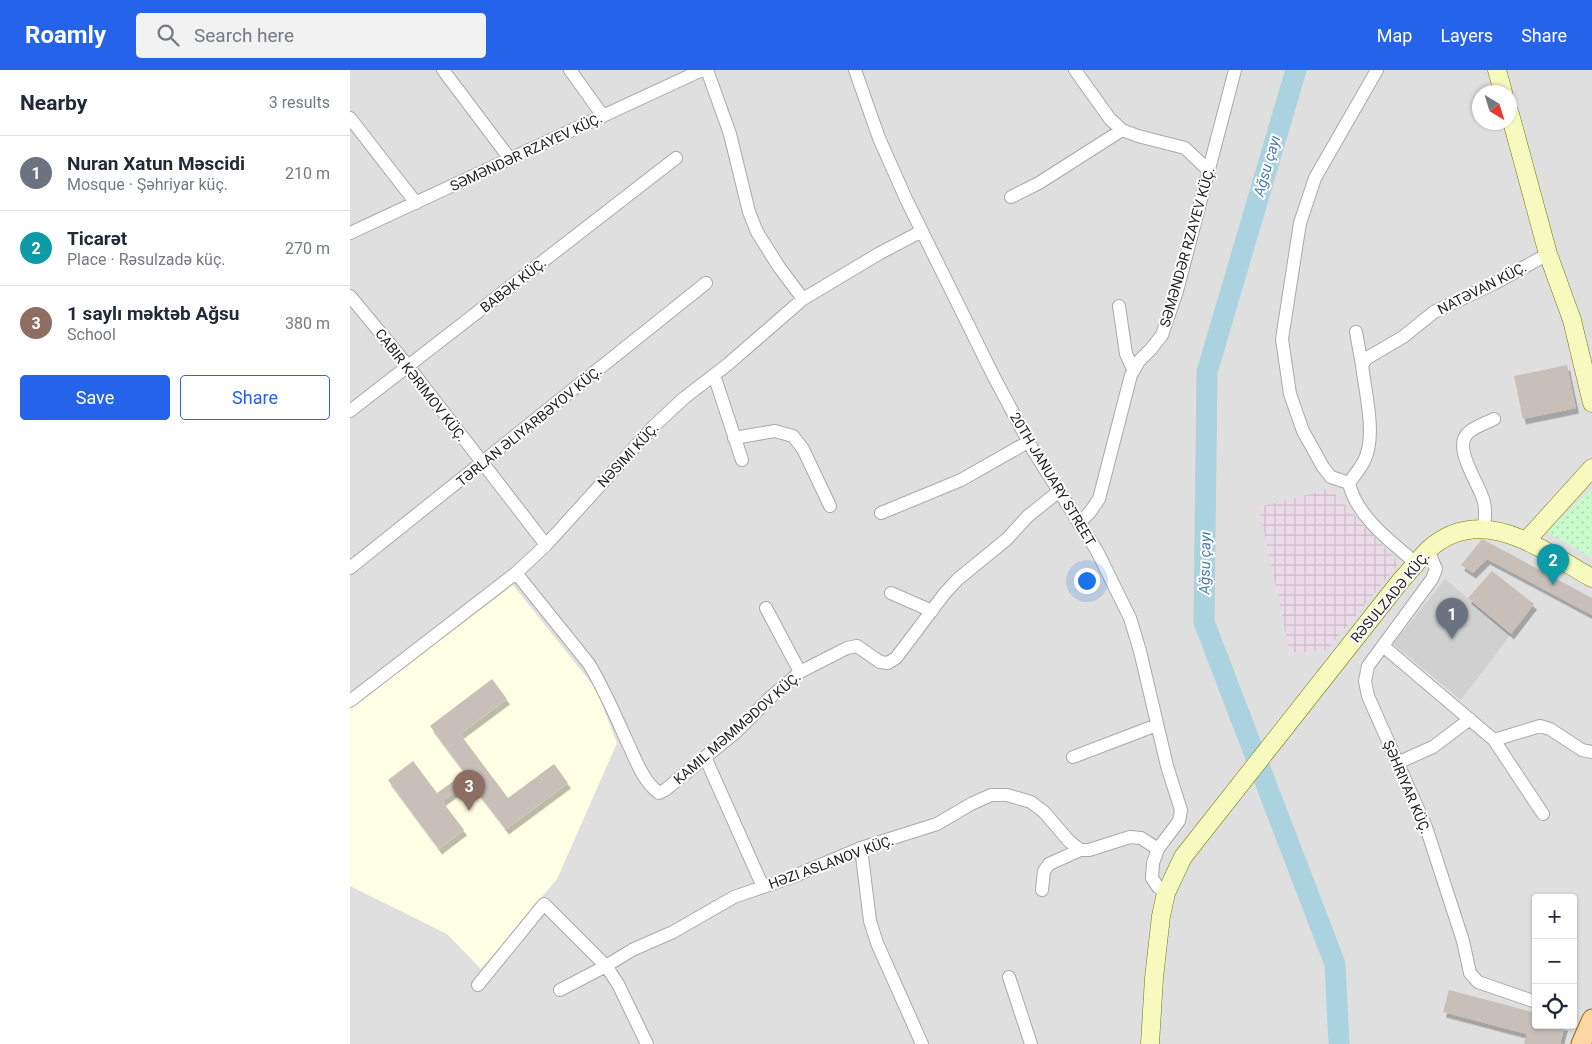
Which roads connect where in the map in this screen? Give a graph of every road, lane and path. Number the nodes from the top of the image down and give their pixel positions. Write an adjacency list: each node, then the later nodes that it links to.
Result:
1 (443, 70): 17 (street)
2 (570, 70): 12 (street)
3 (702, 70): 10 (street, SƏMƏNDƏR RZAYEV KÜÇ.)
4 (707, 70): 26 (street)
5 (855, 70): 21 (street, 20TH JANUARY STREET)
6 (1075, 70): 14 (street)
7 (1235, 70): 18 (street, SƏMƏNDƏR RZAYEV KÜÇ.)
8 (1378, 70): 41 (street)
9 (1497, 70): 11 (main road)
10 (686, 73): 12 (street, SƏMƏNDƏR RZAYEV KÜÇ.)
11 (1501, 85)
12 (603, 116): 17 (street, SƏMƏNDƏR RZAYEV KÜÇ.)
13 (350, 118): 20 (street)
14 (1122, 130): 18 (street); 19 (street)
15 (1514, 130): 23 (main road)
16 (676, 158): 30 (street, BABƏK KÜÇ.)
17 (510, 159): 20 (street, SƏMƏNDƏR RZAYEV KÜÇ.)
18 (1209, 171): 31 (street, SƏMƏNDƏR RZAYEV KÜÇ.)
19 (1011, 197)
20 (416, 203): 22 (street, SƏMƏNDƏR RZAYEV KÜÇ.)
21 (922, 231): 26 (street, NƏSIMI KÜÇ.); 37 (street, 20TH JANUARY STREET)
22 (350, 233)
23 (1548, 254): 29 (street, NATƏVAN KÜÇ.); 33 (main road)
24 (706, 283): 39 (street, TƏRLAN ƏLIYARBƏYOV KÜÇ.)
25 (350, 296): 30 (street, CABIR KƏRIMOV KÜÇ.)
26 (803, 299): 32 (street, NƏSIMI KÜÇ.)
27 (1119, 306): 31 (street)
28 (1356, 332): 29 (street)
29 (1362, 365): 41 (street)
30 (408, 366): 34 (street, BABƏK KÜÇ.); 39 (street, CABIR KƏRIMOV KÜÇ.)
31 (1133, 369): 45 (street, SƏMƏNDƏR RZAYEV KÜÇ.)
32 (714, 375): 36 (street); 48 (street, NƏSIMI KÜÇ.)
33 (1592, 403)
34 (350, 411)
35 (1494, 419): 46 (street)
36 (734, 438): 38 (street); 43 (street)
37 (1028, 442): 42 (street, 20TH JANUARY STREET); 44 (street)
38 (742, 460)
39 (482, 463): 48 (street, CABIR KƏRIMOV KÜÇ.); 51 (street, TƏRLAN ƏLIYARBƏYOV KÜÇ.)
40 (1592, 468): 47 (main road)
41 (1349, 483): 50 (street)
42 (1058, 492): 45 (street, 20TH JANUARY STREET); 56 (street, KAMIL MƏMMƏDOV KÜÇ.)
43 (830, 506)
44 (882, 513)
45 (1079, 524): 61 (street, 20TH JANUARY STREET)
46 (1484, 529): 47 (main road, RƏSULZADƏ KÜÇ.); 49 (main road, RƏSULZADƏ KÜÇ.)
47 (1526, 541): 53 (main road, RƏSULZADƏ KÜÇ.)
48 (546, 544): 52 (street, NƏSIMI KÜÇ.)
49 (1428, 550): 50 (main road, RƏSULZADƏ KÜÇ.); 57 (street, ŞƏHRIYAR KÜÇ.)
50 (1416, 563): 73 (main road, RƏSULZADƏ KÜÇ.)
51 (350, 568)
52 (516, 573): 59 (street, NƏSIMI KÜÇ.); 64 (street, KAMIL MƏMMƏDOV KÜÇ.)
53 (1592, 578)
54 (891, 593): 56 (street)
55 (766, 608): 58 (street)
56 (932, 611): 58 (street, KAMIL MƏMMƏDOV KÜÇ.)
57 (1383, 646): 60 (street); 66 (street, ŞƏHRIYAR KÜÇ.)
58 (800, 672): 64 (street, KAMIL MƏMMƏDOV KÜÇ.)
59 (350, 702)
60 (1470, 719): 62 (street); 66 (street)
61 (1157, 725): 65 (street); 69 (street, 20TH JANUARY STREET)
62 (1494, 740): 63 (street); 67 (street)
63 (1592, 752)
64 (705, 757): 71 (street)
65 (1073, 757)
66 (1397, 763): 78 (street, ŞƏHRIYAR KÜÇ.)
67 (1543, 814)
68 (861, 848): 70 (street, HƏZI ASLANOV KÜÇ.); 71 (street, HƏZI ASLANOV KÜÇ.); 81 (street)
69 (1158, 849): 70 (street); 73 (street, 20TH JANUARY STREET)
70 (1080, 850): 72 (street)
71 (763, 887): 74 (street, HƏZI ASLANOV KÜÇ.)
72 (1042, 890)
73 (1166, 893): 83 (main road, RƏSULZADƏ KÜÇ.)
74 (606, 966): 76 (street); 77 (street, HƏZI ASLANOV KÜÇ.); 80 (street)
75 (1008, 977): 82 (street)
76 (478, 985)
77 (560, 990)
78 (1532, 1001)
79 (1592, 1019): 84 (main road)
80 (647, 1044)
81 (922, 1044)
82 (1031, 1044)
83 (1150, 1044)
84 (1581, 1044)

